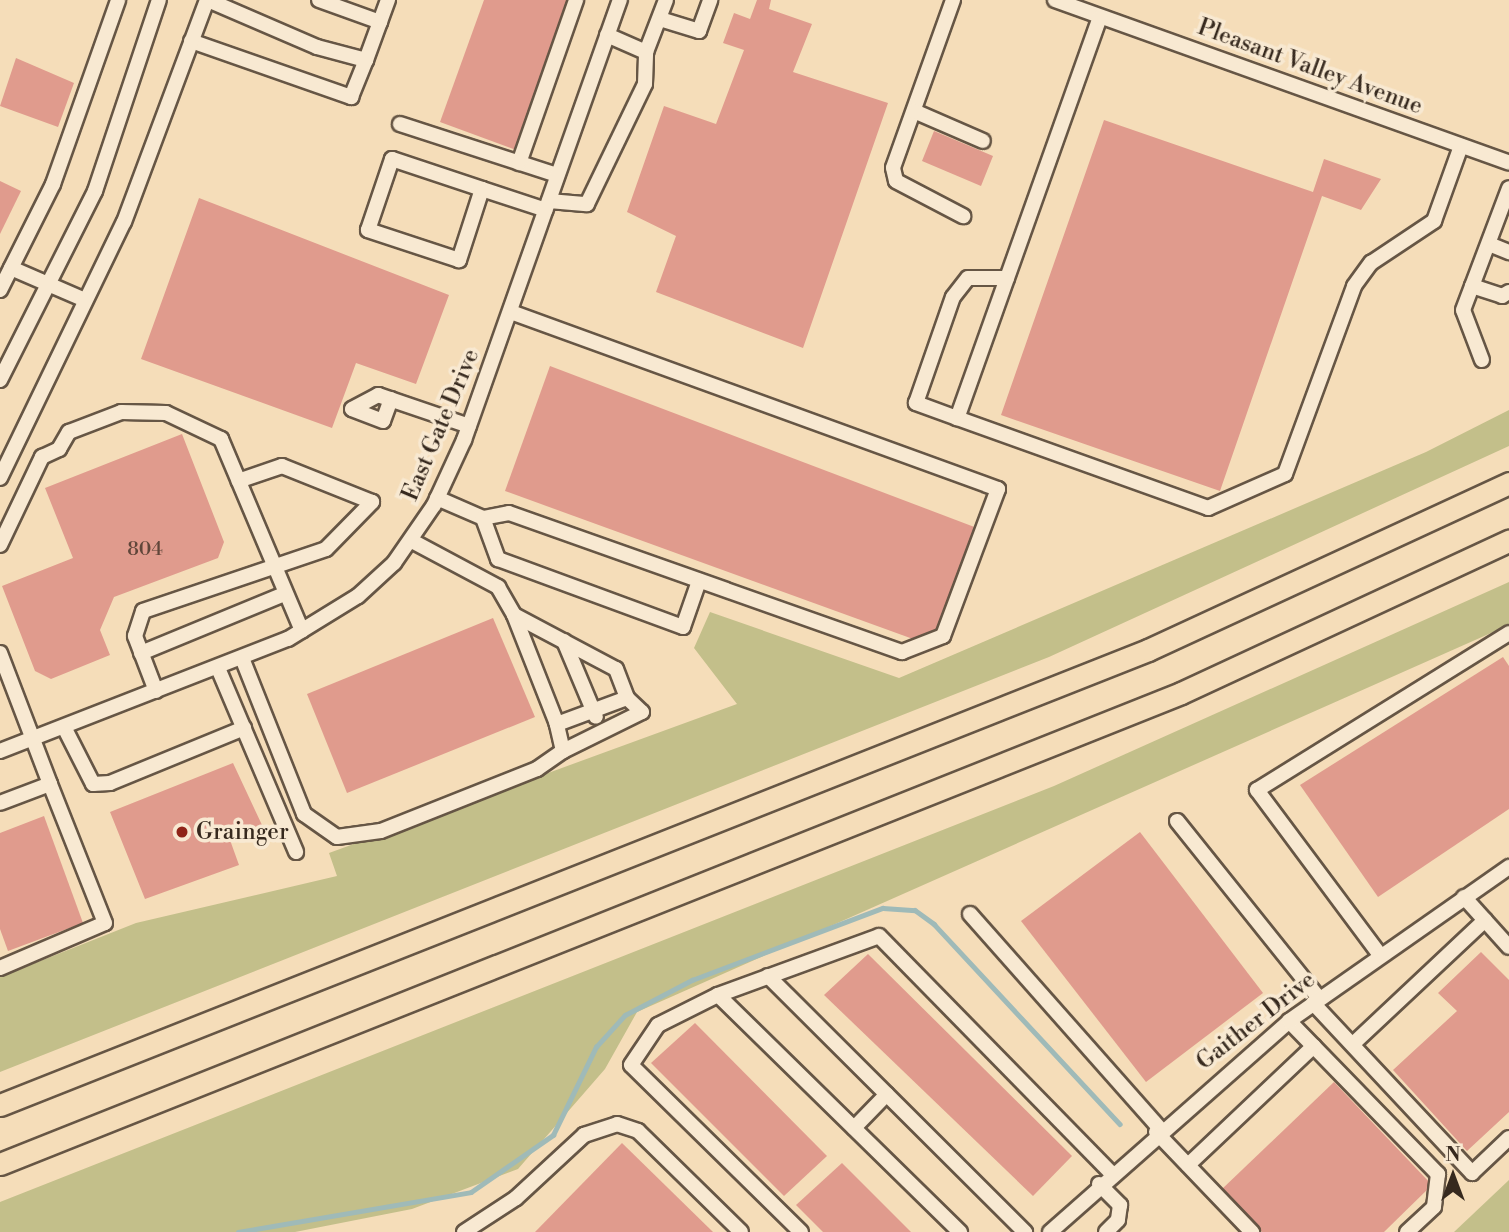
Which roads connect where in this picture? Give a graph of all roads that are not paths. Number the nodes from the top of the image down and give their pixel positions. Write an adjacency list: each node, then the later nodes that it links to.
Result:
1 (118, 0): 33 (street)
2 (159, 0): 35 (street)
3 (207, 0): 16 (street); 18 (street)
4 (319, 0): 14 (street)
5 (387, 0): 14 (street)
6 (576, 0): 23 (street)
7 (620, 0): 15 (street, East Gate Drive)
8 (666, 0): 13 (street)
9 (710, 0): 13 (street)
10 (953, 0): 19 (street)
11 (1055, 0): 12 (street, Pleasant Valley Avenue)
12 (1100, 17): 22 (street, Pleasant Valley Avenue); 34 (street)
13 (660, 19): 17 (street)
14 (380, 22): 18 (street)
15 (607, 35): 17 (street); 25 (street, East Gate Drive)
16 (191, 41): 18 (street); 39 (street)
17 (646, 52): 28 (street)
18 (366, 60)
19 (914, 111): 21 (street); 30 (street)
20 (400, 124): 23 (street)
21 (983, 141)
22 (1461, 146): 24 (street, Pleasant Valley Avenue); 44 (street)
23 (519, 163): 25 (street)
24 (1509, 163)
25 (557, 175): 28 (street, East Gate Drive)
26 (1509, 188): 29 (street)
27 (482, 189): 27 (street); 28 (street)
28 (547, 205): 40 (street, East Gate Drive)
29 (1505, 213): 31 (street)
30 (963, 216)
31 (1489, 244): 32 (street); 36 (street)
32 (1509, 252)
33 (11, 268): 35 (street); 37 (street)
34 (1007, 278): 44 (street); 44 (street)
35 (48, 284): 39 (street); 42 (street)
36 (1472, 286): 38 (street); 41 (street)
37 (0, 290)
38 (1509, 292)
39 (85, 300): 46 (street)
40 (511, 312): 45 (street, East Gate Drive); 55 (street)
41 (1482, 360)
42 (0, 380)
43 (391, 399): 45 (street)
44 (957, 418)
45 (469, 426): 49 (street, East Gate Drive)
46 (1, 473)
47 (239, 481): 53 (street); 54 (street); 54 (street)
48 (1509, 483): 93 (highway)
49 (437, 498): 50 (street); 51 (street, East Gate Drive)
50 (483, 518): 55 (street); 55 (street)
51 (412, 541): 57 (street); 58 (street, East Gate Drive)
52 (1509, 541): 97 (highway)
53 (0, 545)
54 (271, 564): 56 (street); 62 (street)
55 (699, 580)
56 (284, 594): 58 (street); 62 (street)
57 (514, 615): 60 (street); 68 (street)
58 (302, 631): 63 (street, East Gate Drive)
59 (1509, 633): 84 (street)
60 (564, 641): 66 (street); 67 (street)
61 (0, 653): 72 (street)
62 (141, 653): 65 (street)
63 (242, 658): 64 (street, East Gate Drive); 74 (street)
64 (218, 668): 65 (street, East Gate Drive); 70 (street)
65 (156, 691): 69 (street, East Gate Drive)
66 (627, 698): 67 (street); 71 (street)
67 (593, 711): 68 (street); 71 (street)
68 (557, 724): 74 (street)
69 (64, 727): 70 (street); 72 (street, East Gate Drive)
70 (244, 728): 78 (street)
71 (601, 728): 74 (street)
72 (32, 739): 73 (street, East Gate Drive); 75 (street)
73 (0, 751)
74 (562, 751)
75 (50, 784): 76 (street); 85 (street)
76 (0, 803)
77 (1177, 821): 88 (street)
78 (296, 852)
79 (1507, 871): 80 (street, Gaither Drive)
80 (1465, 897): 82 (street); 84 (street, Gaither Drive)
81 (970, 914): 95 (street)
82 (1485, 920): 83 (street); 90 (street)
83 (1509, 947)
84 (1380, 955): 88 (street, Gaither Drive)
85 (0, 968)
86 (768, 976): 87 (street); 92 (street); 99 (street)
87 (718, 995): 94 (street); 103 (street)
88 (1316, 1001): 89 (street, Gaither Drive); 90 (street)
89 (1289, 1021): 91 (street); 95 (street, Gaither Drive)
90 (1353, 1044): 96 (street)
91 (1314, 1046): 98 (street); 109 (street)
92 (887, 1094): 94 (street); 105 (street)
93 (0, 1105)
94 (854, 1128): 104 (street)
95 (1158, 1131): 98 (street); 99 (street, Gaither Drive)
96 (1509, 1138)
97 (0, 1164)
98 (1188, 1165): 108 (street)
99 (1111, 1173): 100 (street, Gaither Drive)
100 (1099, 1184): 106 (street, Gaither Drive); 107 (street)
101 (464, 1232): 102 (street)
102 (741, 1232)
103 (801, 1232)
104 (960, 1232)
105 (1025, 1232)
106 (1050, 1232)
107 (1106, 1232)
108 (1252, 1232)
109 (1407, 1232)

